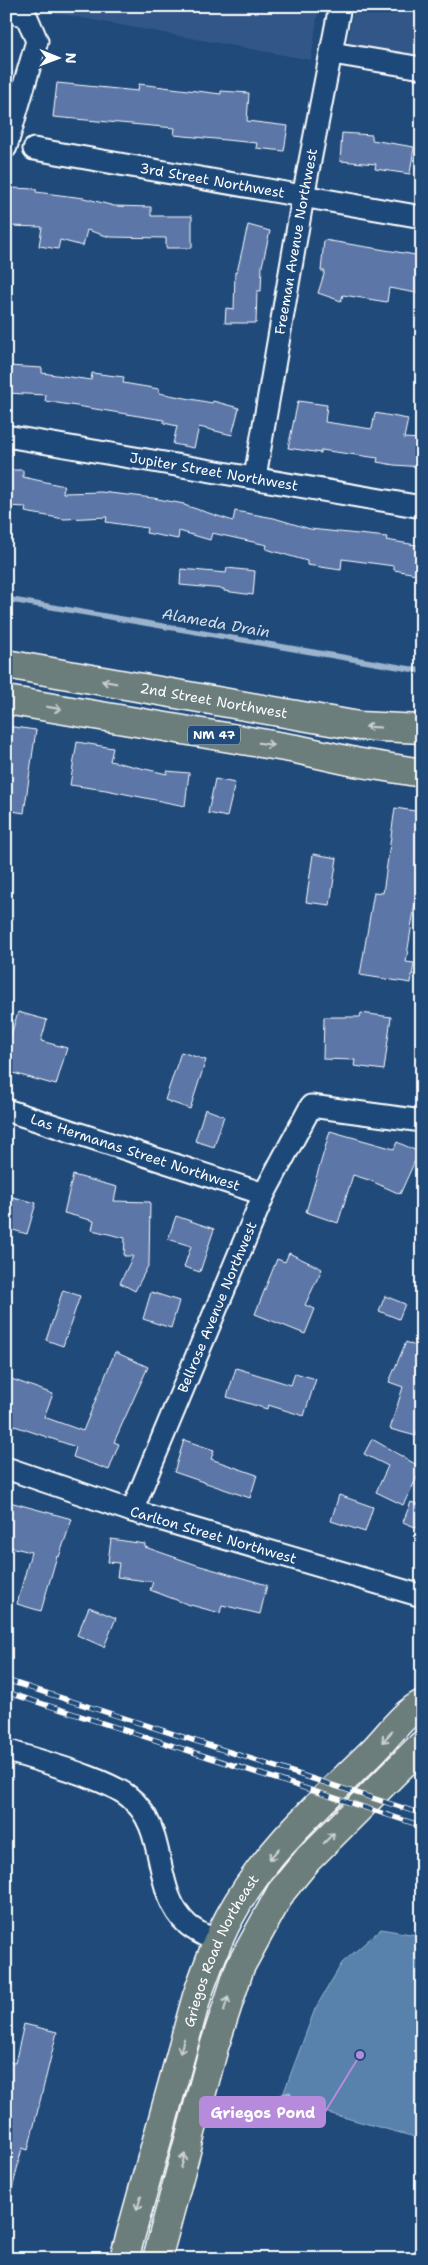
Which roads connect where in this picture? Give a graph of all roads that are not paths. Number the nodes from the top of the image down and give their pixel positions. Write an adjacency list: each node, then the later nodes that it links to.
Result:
1 (340, 6): 3 (street, Freeman Avenue Northwest)
2 (6, 12): 5 (street)
3 (332, 53): 4 (street); 7 (street, Freeman Avenue Northwest)
4 (422, 68)
5 (6, 147)
6 (34, 149): 7 (street, 3rd Street Northwest)
7 (304, 197): 8 (street, 3rd Street Northwest); 10 (street, Freeman Avenue Northwest)
8 (422, 217)
9 (6, 436): 10 (street, Jupiter Street Northwest)
10 (255, 477): 11 (street, Jupiter Street Northwest)
11 (422, 507)
12 (6, 664): 14 (main road, 2nd Street Northwest / NM 47, one-way to 12)
13 (6, 700): 16 (main road, NM 47, one-way to 16)
14 (302, 716): 15 (main road, 2nd Street Northwest / NM 47, one-way to 14); 16 (street)
15 (422, 729)
16 (296, 749): 17 (main road, NM 47)
17 (422, 773)
18 (6, 1110): 20 (street, Las Hermanas Street Northwest)
19 (422, 1121): 20 (street, Bellrose Avenue Northwest)
20 (264, 1194): 22 (street, Bellrose Avenue Northwest)
21 (6, 1468): 22 (street, Carlton Street Northwest)
22 (132, 1511): 23 (street, Carlton Street Northwest)
23 (422, 1596)
24 (422, 1704): 27 (main road, Griegos Road Northeast, one-way to 27)
25 (422, 1745): 29 (main road, Griegos Road Northeast, one-way to 25)
26 (6, 1750): 27 (street)
27 (218, 1942): 28 (main road, Griegos Road Northeast, one-way to 28)
28 (124, 2259)
29 (156, 2259)

